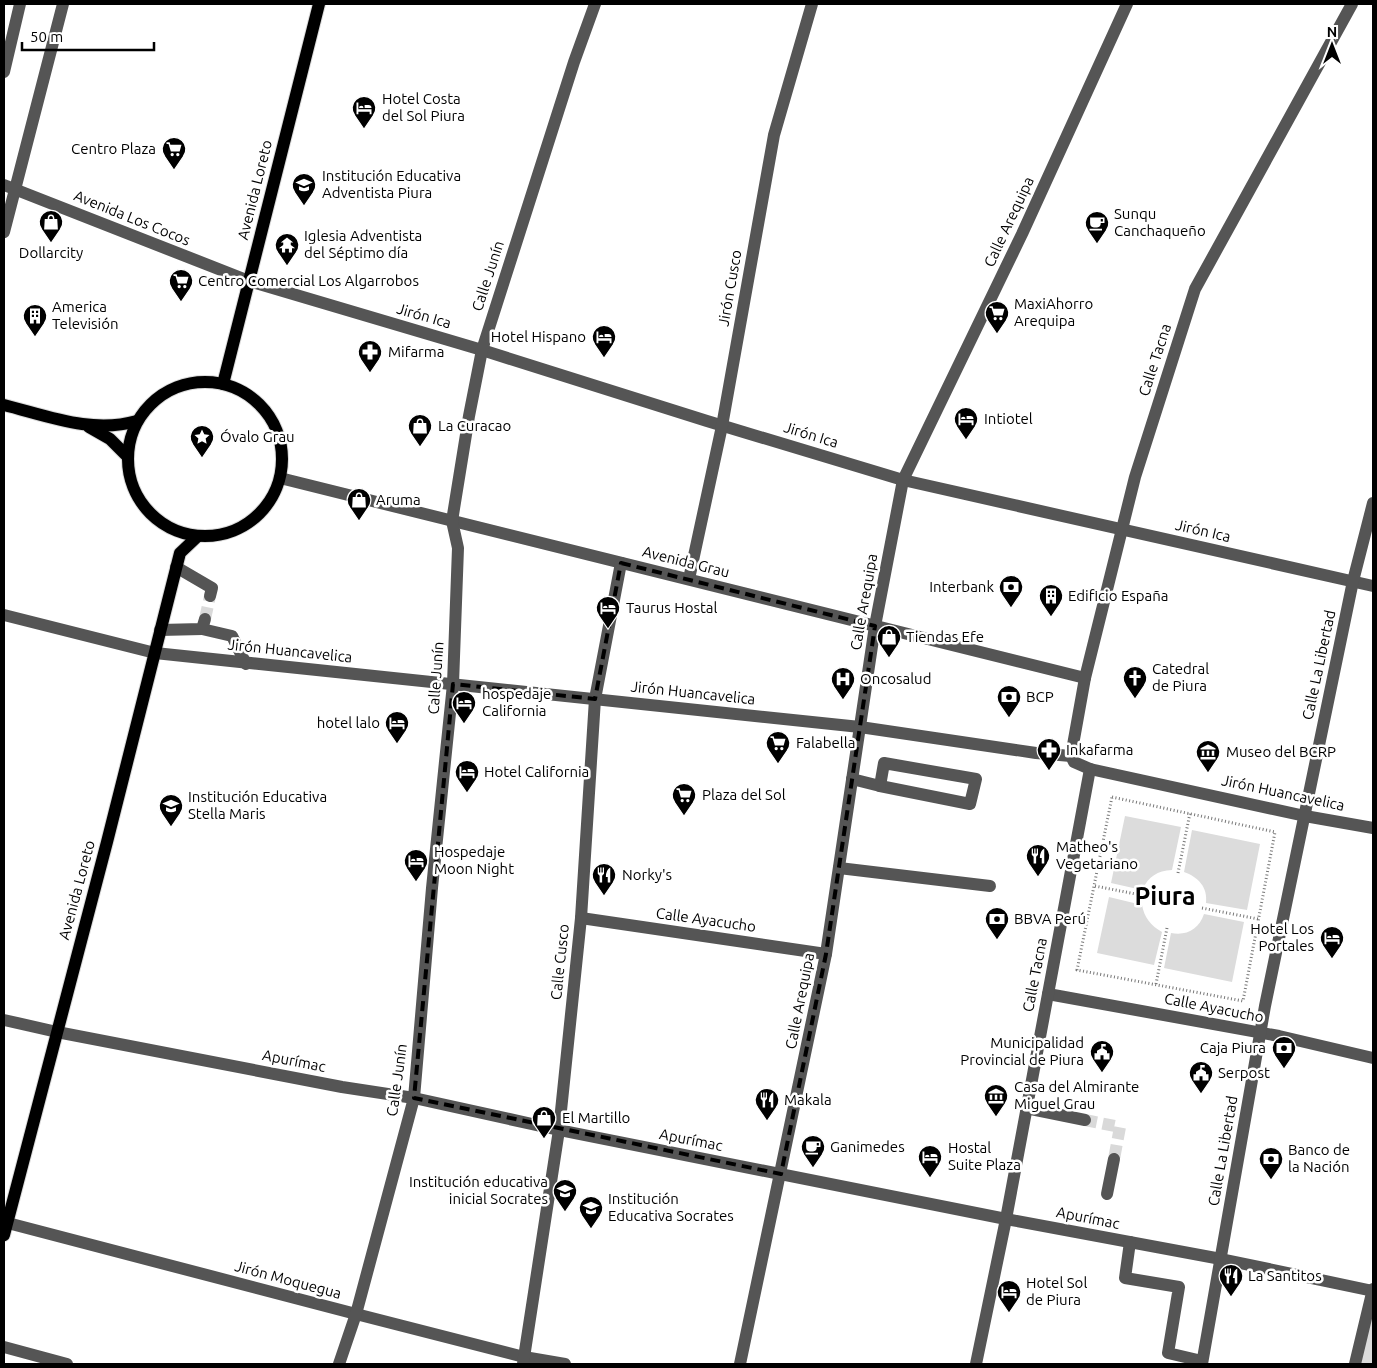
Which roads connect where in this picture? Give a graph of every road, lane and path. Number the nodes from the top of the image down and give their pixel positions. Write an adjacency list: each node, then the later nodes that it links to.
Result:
1 (20, 4): 8 (street)
2 (63, 4): 9 (street)
3 (319, 4): 11 (main road, Avenida Loreto)
4 (594, 4): 12 (street, Calle Junín)
5 (812, 4): 17 (street, Jirón Cusco)
6 (1127, 4): 20 (street, Calle Arequipa)
7 (1352, 4): 24 (street, Calle Tacna)
8 (4, 72)
9 (9, 187): 10 (street); 11 (street, Avenida Los Cocos)
10 (4, 232)
11 (249, 281): 12 (street, Jirón Ica); 13 (main road, Avenida Loreto)
12 (482, 350): 17 (street, Jirón Ica); 22 (street, Calle Junín)
13 (224, 384): 15 (main road); 19 (main road)
14 (4, 405): 16 (main road)
15 (137, 421): 16 (main road); 18 (main road)
16 (84, 425): 18 (main road)
17 (722, 426): 20 (street, Jirón Ica); 29 (street, Jirón Cusco)
18 (127, 456): 23 (main road)
19 (280, 478): 22 (street, Avenida Grau); 25 (main road)
20 (903, 480): 24 (street, Jirón Ica); 34 (street, Calle Arequipa)
21 (1373, 504): 30 (street, Calle La Libertad)
22 (452, 521): 27 (street, Avenida Grau); 39 (street, Calle Junín)
23 (169, 528): 25 (main road); 26 (main road)
24 (1123, 529): 30 (street, Jirón Ica); 38 (street, Calle Tacna)
25 (198, 536): 26 (main road)
26 (180, 553): 28 (main road, Avenida Loreto)
27 (621, 563): 29 (street, Avenida Grau); 40 (street, Calle Cusco)
28 (176, 567): 32 (street); 35 (main road, Avenida Loreto)
29 (688, 579): 34 (street, Avenida Grau)
30 (1353, 581): 31 (street, Jirón Ica); 47 (street, Calle La Libertad)
31 (1373, 586)
32 (210, 596)
33 (4, 615): 36 (street, Jirón Huancavelica)
34 (875, 626): 38 (street, Avenida Grau); 41 (street, Calle Arequipa)
35 (160, 630): 36 (main road, Avenida Loreto); 37 (street)
36 (155, 653): 37 (street, Jirón Huancavelica); 62 (main road, Avenida Loreto)
37 (246, 664): 39 (street, Jirón Huancavelica)
38 (1085, 678): 42 (street, Calle Tacna)
39 (453, 684): 40 (street, Jirón Huancavelica); 65 (street, Calle Junín)
40 (595, 699): 41 (street, Jirón Huancavelica); 55 (street, Calle Cusco)
41 (860, 727): 42 (street, Jirón Huancavelica); 44 (street, Calle Arequipa)
42 (1071, 756): 43 (street, Jirón Huancavelica)
43 (1090, 769): 47 (street, Jirón Huancavelica); 60 (street, Calle Tacna)
44 (852, 779): 45 (street); 49 (street, Calle Arequipa)
45 (880, 786): 45 (street)
46 (1190, 813): 50 (path); 52 (path); 56 (path)
47 (1304, 816): 48 (street, Jirón Huancavelica); 63 (street, Calle La Libertad)
48 (1373, 828)
49 (839, 868): 51 (street); 58 (street, Calle Arequipa)
50 (1178, 873)
51 (990, 886)
52 (1094, 886): 53 (path); 59 (path)
53 (1146, 896)
54 (1202, 908): 56 (path)
55 (582, 918): 58 (street, Calle Ayacucho); 68 (street, Calle Cusco)
56 (1258, 919): 59 (path)
57 (1167, 928): 59 (path)
58 (826, 954): 70 (street, Calle Arequipa)
59 (1156, 984)
60 (1048, 994): 63 (street, Calle Ayacucho); 66 (street, Calle Tacna)
61 (4, 1020): 62 (street, Apurímac)
62 (57, 1032): 65 (street, Apurímac); 73 (main road, Avenida Loreto)
63 (1260, 1033): 64 (street, Calle Ayacucho); 75 (street, Calle La Libertad)
64 (1373, 1058)
65 (414, 1098): 68 (street, Apurímac); 77 (street, Calle Junín)
66 (1026, 1108): 67 (street); 72 (street, Calle Tacna)
67 (1085, 1120)
68 (559, 1130): 70 (street, Apurímac); 79 (street, Calle Cusco)
69 (1114, 1159): 71 (street)
70 (781, 1174): 72 (street, Apurímac); 84 (street, Calle Arequipa)
71 (1107, 1194)
72 (1006, 1219): 74 (street, Apurímac); 85 (street, Calle Tacna)
73 (5, 1226): 77 (street, Jirón Moquegua)
74 (1130, 1242): 75 (street, Apurímac); 80 (street)
75 (1221, 1259): 76 (street, Apurímac); 80 (street, Calle La Libertad)
76 (1373, 1290): 86 (street)
77 (356, 1314): 79 (street, Jirón Moquegua); 82 (street, Calle Junín)
78 (4, 1347): 81 (street)
79 (524, 1360): 83 (street, Jirón Moquegua)
80 (1202, 1362)
81 (67, 1364)
82 (339, 1364)
83 (565, 1364)
84 (740, 1364)
85 (976, 1364)
86 (1355, 1364)

